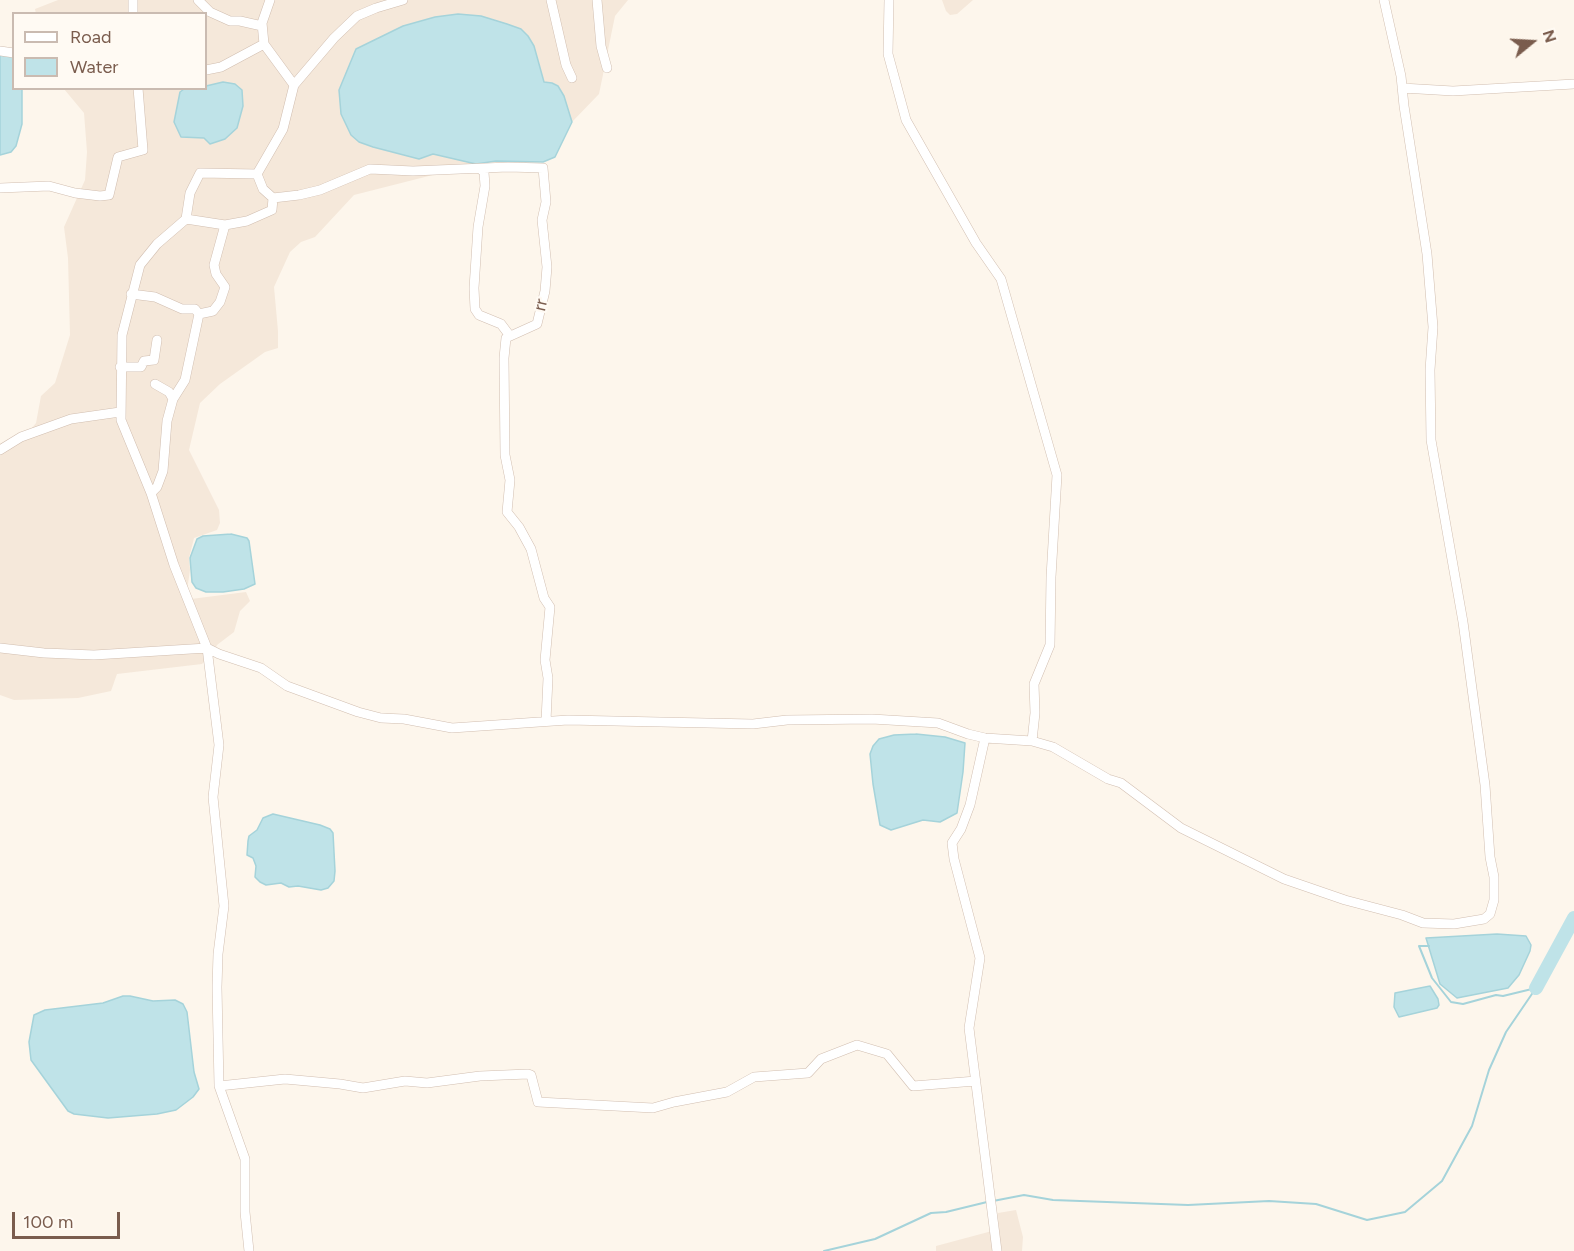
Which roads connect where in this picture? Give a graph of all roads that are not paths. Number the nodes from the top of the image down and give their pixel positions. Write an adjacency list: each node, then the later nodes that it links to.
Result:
1 (198, 0): 8 (street)
2 (270, 0): 8 (street)
3 (403, 0): 14 (street)
4 (551, 0): 12 (street)
5 (597, 0): 10 (street)
6 (889, 0): 37 (street)
7 (1384, 0): 15 (street)
8 (262, 26): 9 (street)
9 (264, 44): 11 (street); 14 (street)
10 (607, 68)
11 (207, 70)
12 (573, 78)
13 (1574, 84): 15 (street)
14 (294, 85): 18 (street)
15 (1402, 88): 37 (street)
16 (138, 90): 19 (street)
17 (480, 169): 20 (street, rr); 25 (street); 25 (street, rr)
18 (257, 174): 20 (street); 21 (street)
19 (0, 188)
20 (273, 198): 22 (street)
21 (186, 219): 22 (street); 23 (street)
22 (225, 225): 24 (street)
23 (132, 294): 24 (street); 27 (street)
24 (199, 314): 29 (street)
25 (510, 336): 35 (street)
26 (156, 340): 27 (street)
27 (120, 367): 30 (street)
28 (155, 384): 29 (street)
29 (173, 399): 32 (street)
30 (120, 412): 31 (street); 32 (street)
31 (0, 450)
32 (151, 493): 34 (street)
33 (0, 648): 34 (street)
34 (207, 648): 35 (street); 39 (street)
35 (546, 721): 36 (street)
36 (985, 738): 37 (street); 38 (street)
37 (1032, 741)
38 (976, 1081): 39 (street); 41 (street)
39 (219, 1086): 40 (street)
40 (249, 1251)
41 (997, 1251)

